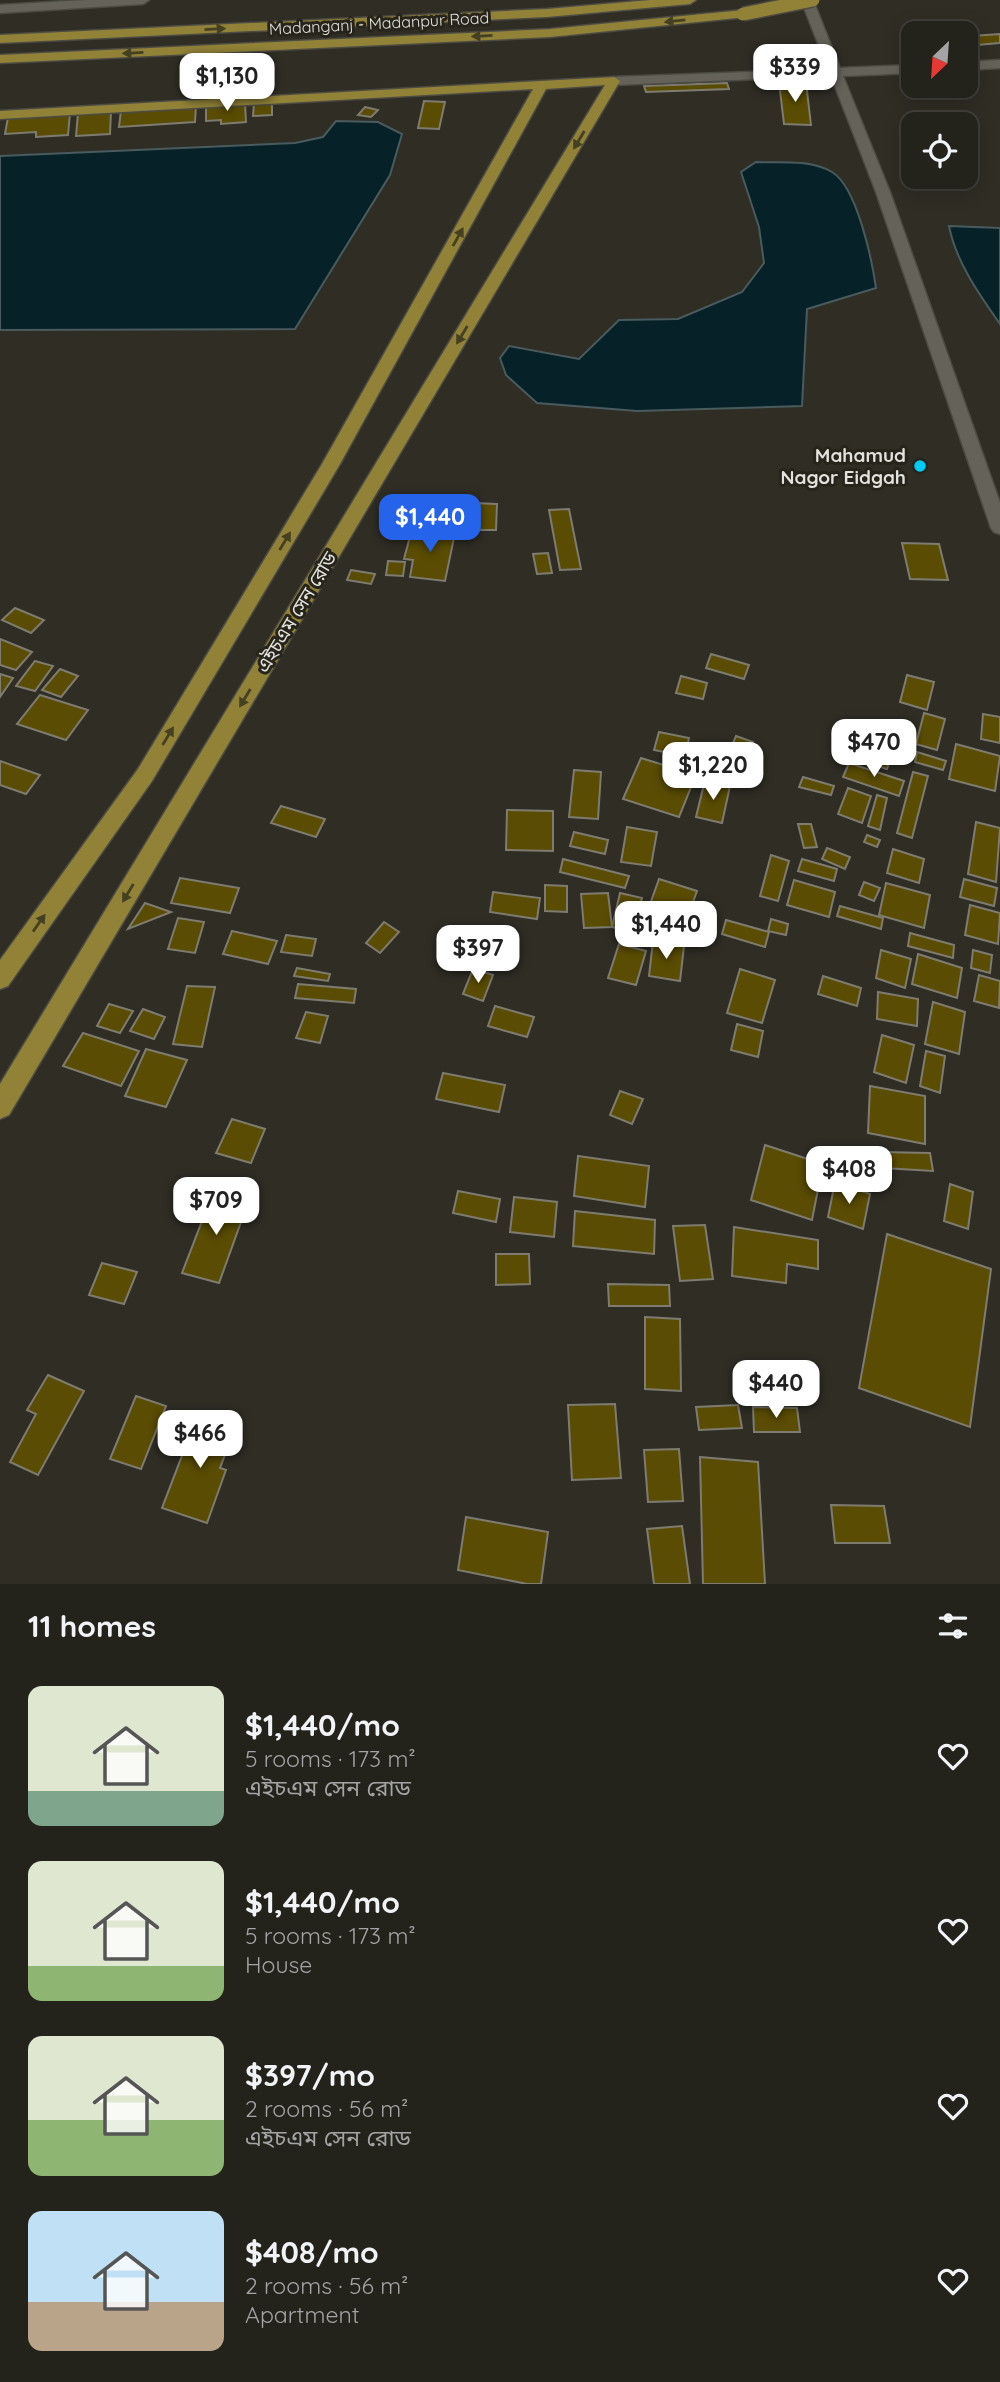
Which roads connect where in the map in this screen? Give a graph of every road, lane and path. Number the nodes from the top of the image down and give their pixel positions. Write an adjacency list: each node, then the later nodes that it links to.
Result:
1 (143, 0): 5 (street)
2 (690, 0): 6 (main road, Madanganj - Madanpur Road, one-way to 2)
3 (807, 0): 11 (street)
4 (813, 0): 7 (main road, Madanganj - Madanpur Road, one-way to 7, bridge)
5 (0, 9)
6 (0, 39)
7 (0, 59)
8 (1000, 64): 9 (street)
9 (978, 65)
10 (901, 70): 11 (street)
11 (836, 74): 12 (street); 15 (street)
12 (614, 81): 13 (main road); 17 (main road, এইচএম সেন রোড, one-way to 17)
13 (543, 83): 14 (main road); 16 (main road, one-way to 13)
14 (0, 115)
15 (1000, 528)
16 (0, 979)
17 (0, 1107)

